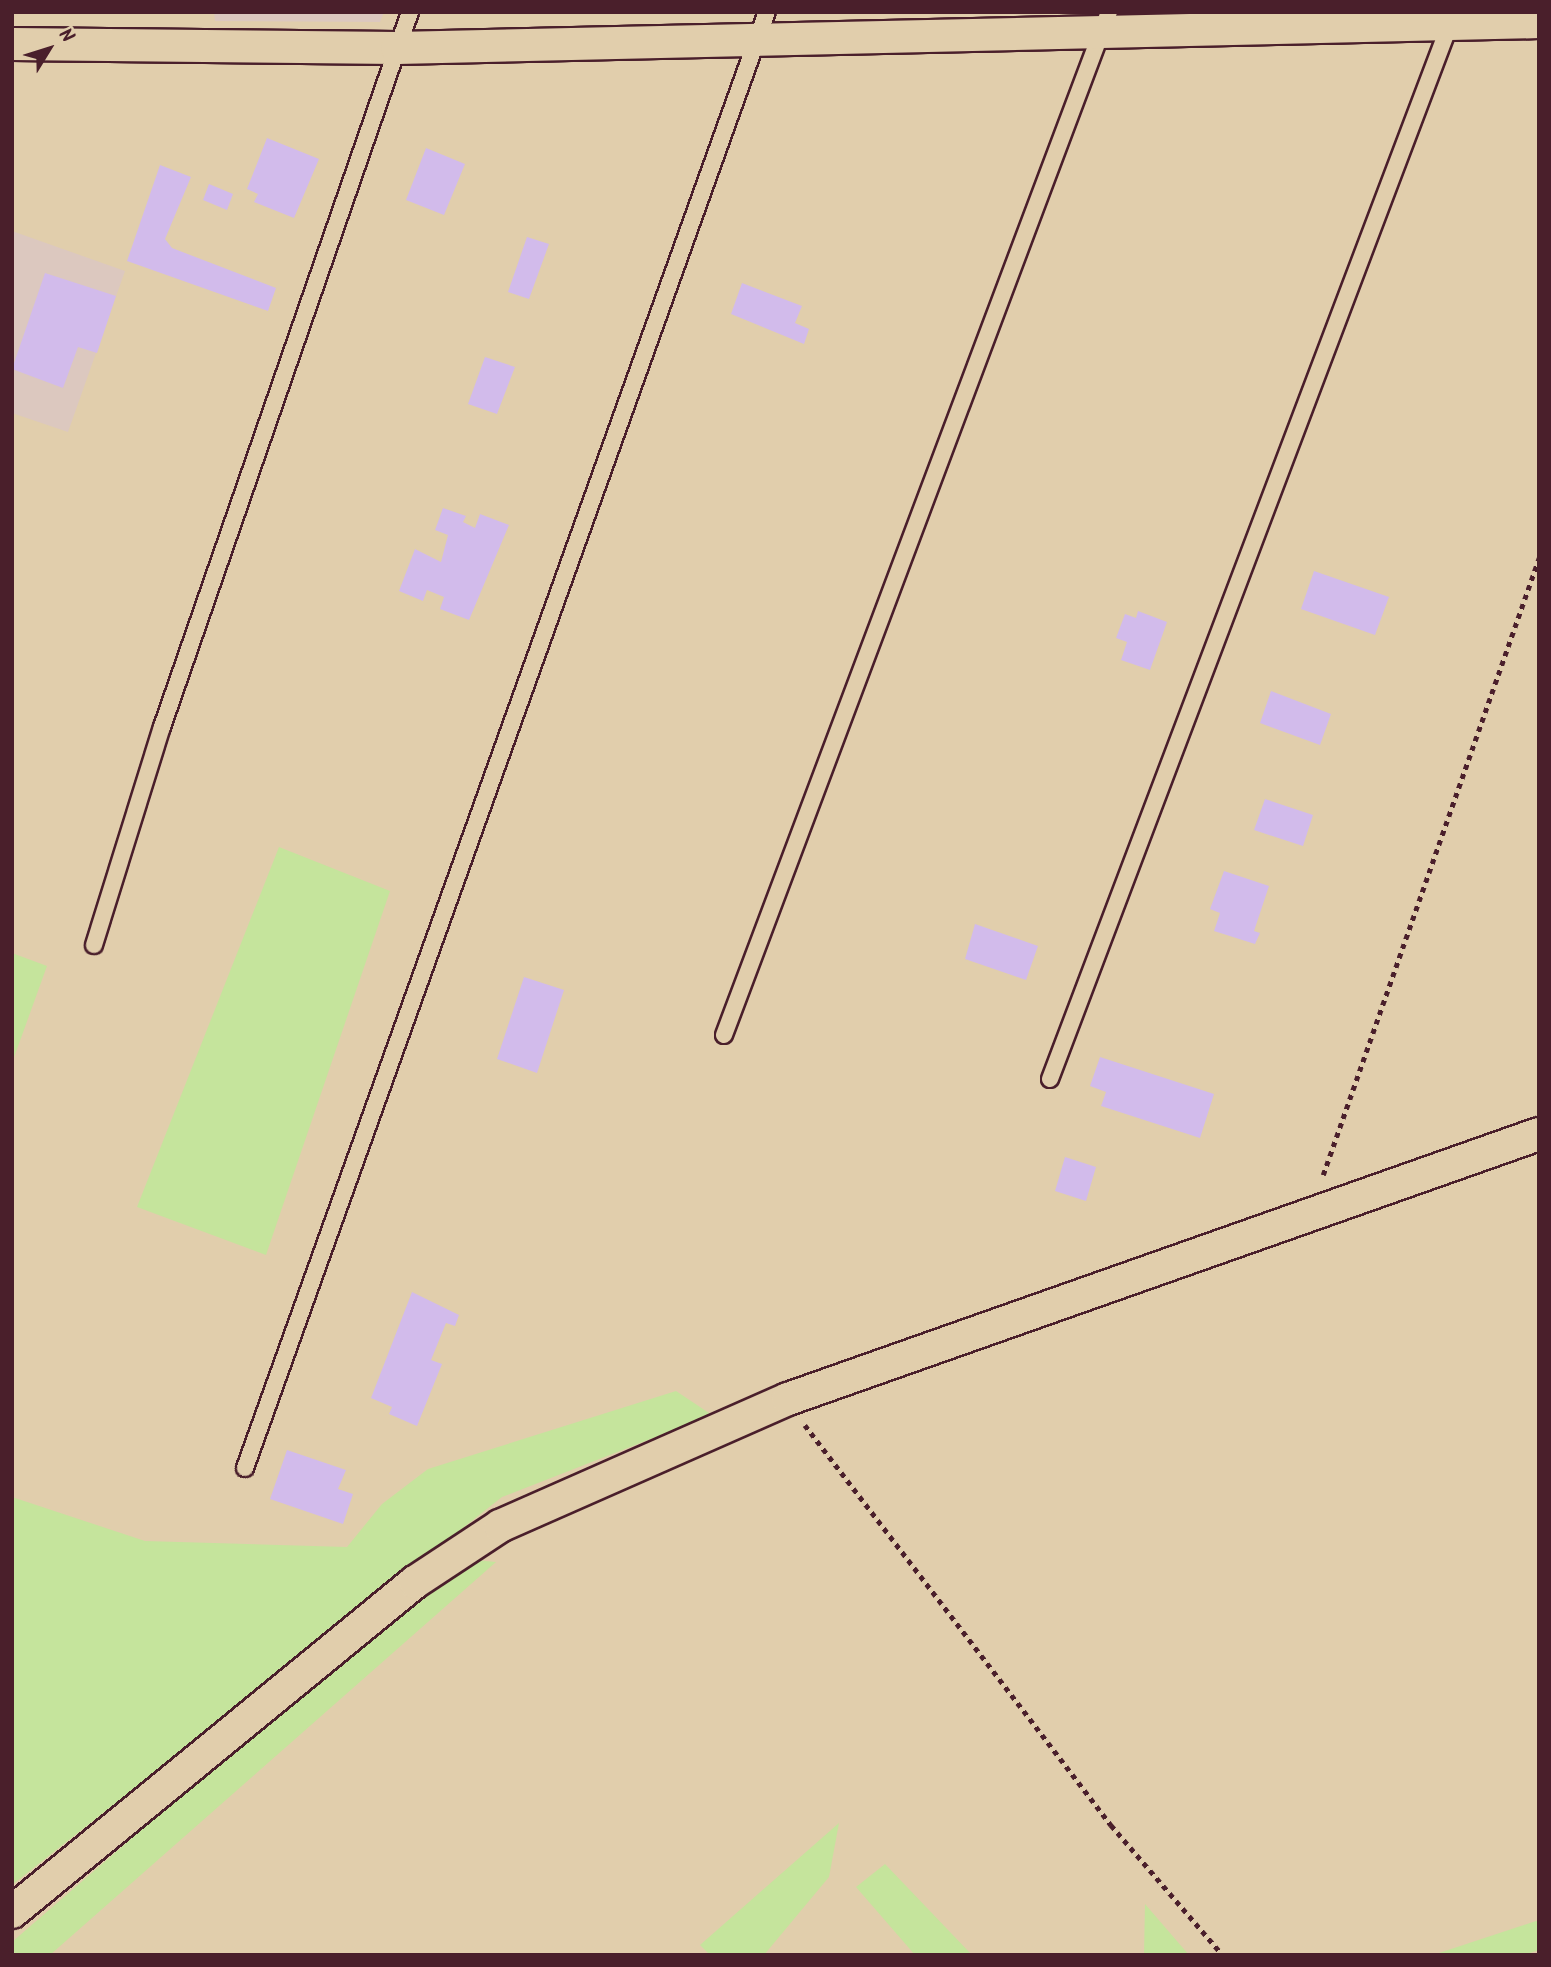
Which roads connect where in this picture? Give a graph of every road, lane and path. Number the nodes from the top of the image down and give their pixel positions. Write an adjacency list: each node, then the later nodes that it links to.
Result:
1 (410, 12): 7 (lane)
2 (1452, 19): 3 (street); 4 (street); 11 (lane)
3 (1105, 22): 5 (street); 10 (lane)
4 (1539, 22)
5 (762, 27): 7 (street); 15 (lane)
6 (12, 44): 7 (street)
7 (397, 48): 9 (lane)
8 (1539, 558): 13 (path)
9 (94, 945)
10 (723, 1035)
11 (1050, 1079)
12 (1539, 1134): 13 (street)
13 (1311, 1211): 14 (street)
14 (788, 1399): 16 (street); 17 (path)
15 (245, 1468)
16 (12, 1912)
17 (1223, 1955)

